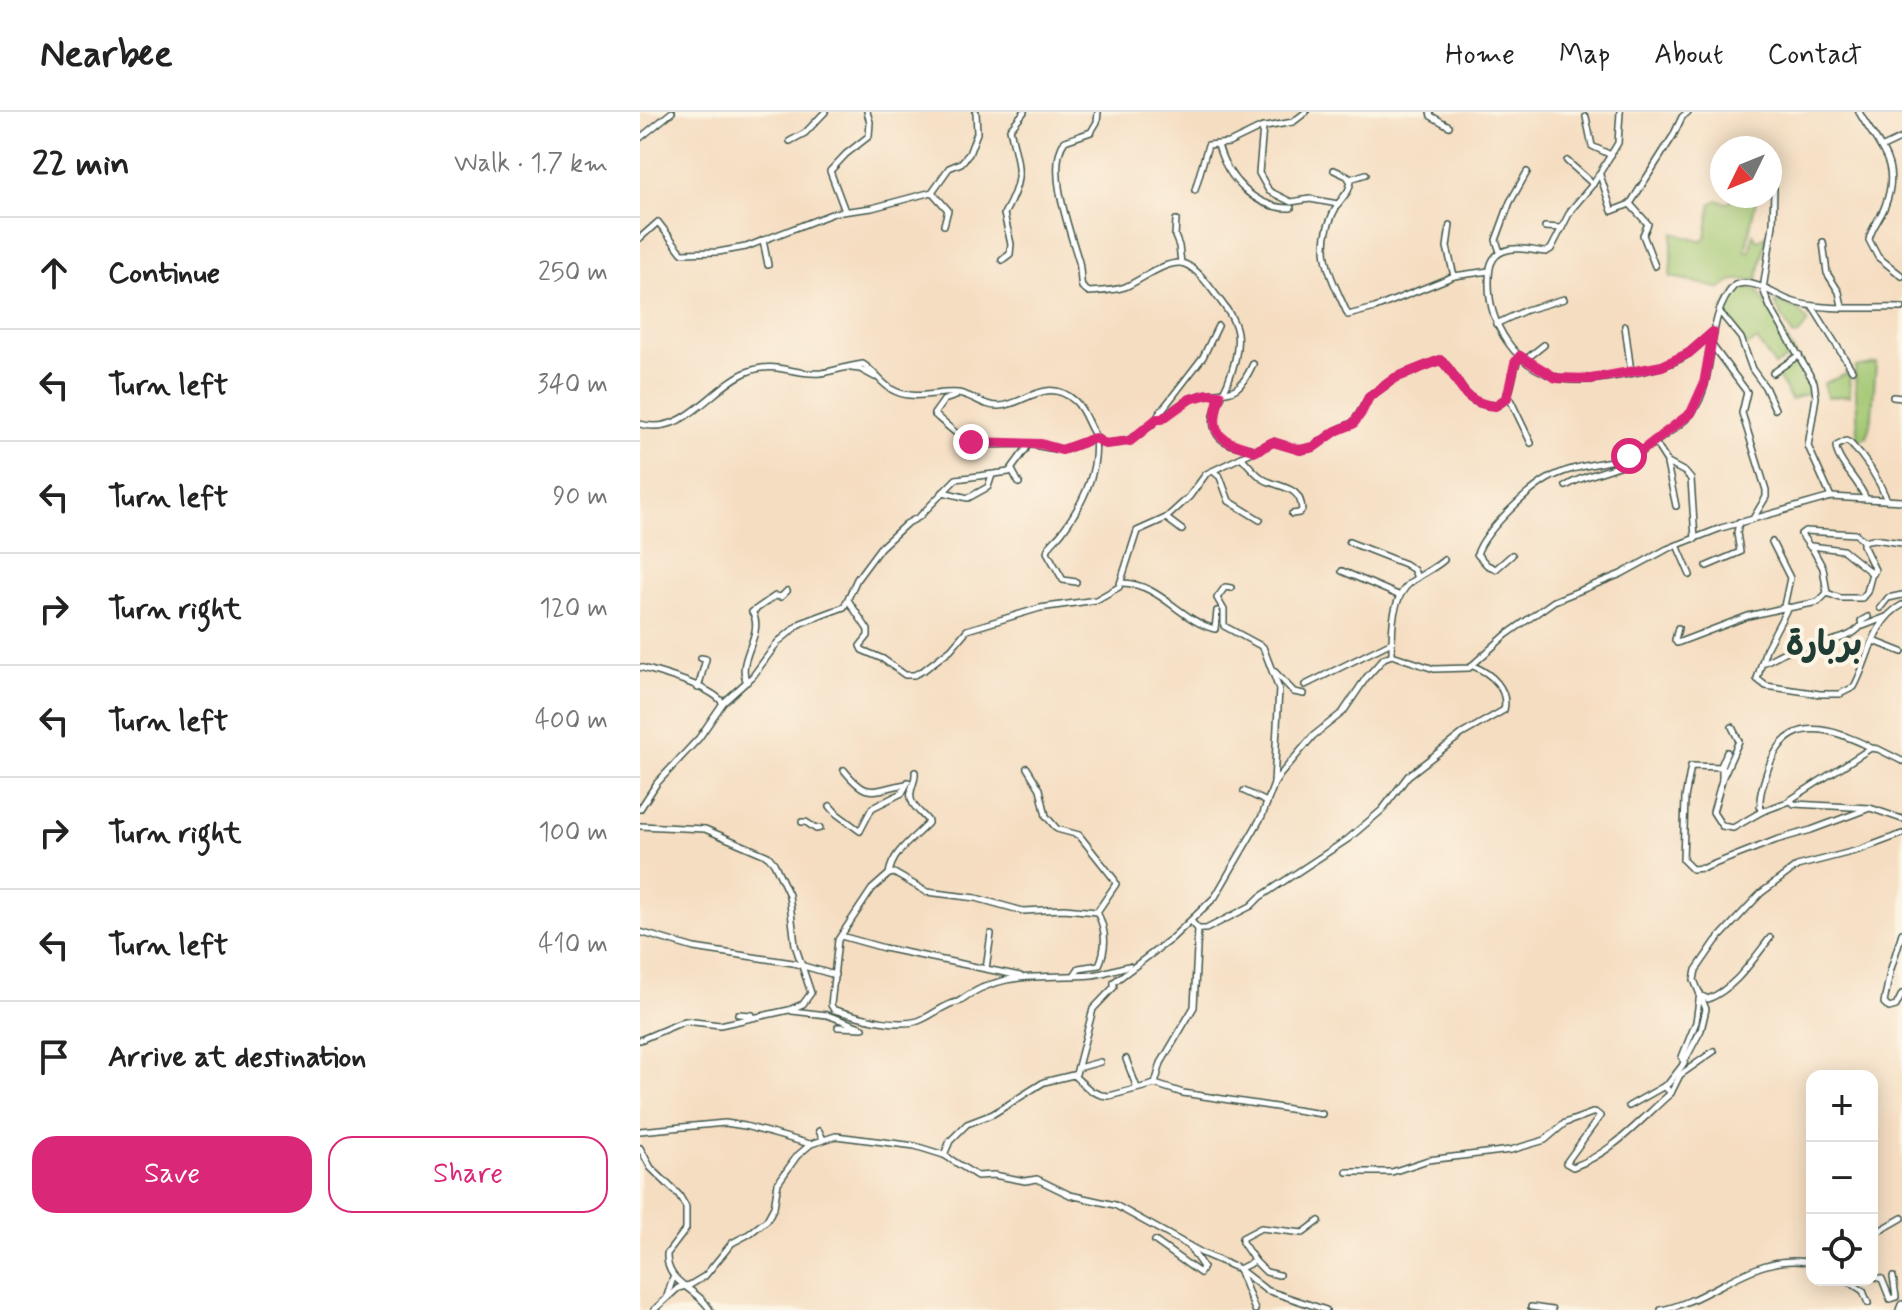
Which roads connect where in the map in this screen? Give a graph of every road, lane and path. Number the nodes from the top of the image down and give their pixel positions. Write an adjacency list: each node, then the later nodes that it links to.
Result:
1 (672, 112): 15 (street)
2 (825, 112): 17 (street)
3 (867, 112): 34 (street)
4 (976, 112): 29 (street)
5 (1024, 112): 44 (street)
6 (1098, 112): 45 (street)
7 (1306, 112): 14 (street)
8 (1430, 112): 13 (street)
9 (1621, 112): 20 (street)
10 (1688, 112): 31 (street)
11 (1859, 112): 19 (street)
12 (1586, 117): 20 (street)
13 (1449, 126)
14 (1263, 127): 18 (street); 30 (street)
15 (640, 138)
16 (1902, 138): 19 (street)
17 (790, 141)
18 (1218, 145): 28 (street); 32 (street)
19 (1883, 147): 50 (street)
20 (1611, 155): 25 (street)
21 (1567, 161): 27 (street)
22 (1334, 170): 26 (street)
23 (1527, 172): 43 (street)
24 (1366, 174): 26 (street)
25 (1600, 174): 27 (street); 31 (street)
26 (1350, 179): 30 (street)
27 (1593, 184): 39 (street)
28 (1195, 190)
29 (932, 192): 34 (street); 36 (street)
30 (1338, 204): 49 (street)
31 (1630, 204): 47 (street)
32 (1291, 208)
33 (1773, 208): 51 (street)
34 (845, 211): 41 (street)
35 (1176, 220): 45 (street)
36 (944, 225)
37 (1450, 225): 49 (street)
38 (1545, 227): 39 (street)
39 (1562, 228): 43 (street)
40 (640, 238): 41 (street)
41 (763, 240): 46 (street)
42 (1823, 242): 54 (street)
43 (1500, 252): 48 (street)
44 (1002, 260)
45 (1181, 263): 70 (street)
46 (768, 265)
47 (1655, 266)
48 (1489, 271): 49 (street); 57 (street)
49 (1454, 276)
50 (1902, 276)
51 (1763, 289): 53 (street); 56 (street); 63 (street)
52 (1564, 299): 57 (street)
53 (1811, 305): 54 (street); 66 (street)
54 (1842, 306): 55 (street)
55 (1902, 308)
56 (1719, 311): 60 (street); 74 (street)
57 (1496, 324): 64 (street)
58 (1218, 326): 75 (street)
59 (1625, 326): 67 (street)
60 (1713, 332): 61 (street); 67 (street)
61 (1711, 344): 78 (street); 98 (street)
62 (1544, 345): 64 (street)
63 (1799, 355): 68 (street); 91 (street)
64 (1523, 358): 67 (street); 71 (street)
65 (1253, 364): 70 (street)
66 (1852, 370)
67 (1631, 372)
68 (1773, 373)
69 (962, 394): 76 (street); 77 (street); 80 (street)
70 (1220, 395): 75 (street); 82 (street)
71 (1508, 395): 79 (street); 82 (street)
72 (1893, 397): 73 (street)
73 (1902, 398)
74 (1775, 409)
75 (1157, 419): 77 (street)
76 (640, 424)
77 (1095, 438): 80 (street); 116 (street)
78 (1654, 441): 81 (street); 84 (street)
79 (1531, 443)
80 (1027, 444): 85 (street)
81 (1644, 449): 89 (street); 109 (street)
82 (1256, 451): 83 (street)
83 (1240, 456): 86 (street); 96 (street)
84 (1666, 460): 95 (street); 102 (street)
85 (1012, 470): 87 (street); 88 (street)
86 (1213, 471): 97 (street); 99 (street)
87 (992, 475): 90 (street); 90 (street)
88 (1019, 483)
89 (1566, 486)
90 (943, 492): 123 (street)
91 (1831, 497): 92 (street); 98 (street)
92 (1866, 499): 93 (street); 93 (street)
93 (1887, 500): 94 (street)
94 (1902, 501)
95 (1676, 506)
96 (1292, 514)
97 (1166, 518): 101 (street); 117 (street)
98 (1754, 518): 100 (street)
99 (1260, 520)
100 (1739, 522): 102 (street); 111 (street)
101 (1182, 530)
102 (1695, 539): 107 (street)
103 (1863, 541): 106 (street); 108 (street); 113 (street)
104 (1349, 542): 115 (street)
105 (1772, 542): 125 (street)
106 (1902, 543)
107 (1677, 545): 114 (street); 138 (street)
108 (1810, 547): 113 (street); 120 (street)
109 (1512, 555)
110 (1444, 560): 115 (street)
111 (1707, 566)
112 (1342, 571): 121 (street)
113 (1872, 573): 120 (street)
114 (1690, 575)
115 (1417, 578): 121 (street)
116 (1076, 582)
117 (1121, 583): 123 (street); 127 (street)
118 (1231, 588): 140 (street)
119 (787, 591): 141 (street)
120 (1827, 593): 125 (street)
121 (1398, 595): 133 (street)
122 (1902, 595): 126 (street)
123 (848, 600): 141 (street)
124 (1902, 605): 129 (street)
125 (1786, 608): 131 (street); 137 (street)
126 (1880, 608)
127 (1217, 611)
128 (1868, 617): 130 (street)
129 (1886, 617): 130 (street); 132 (street)
130 (1862, 624): 137 (street)
131 (1678, 628)
132 (1874, 641): 134 (street); 137 (street)
133 (1392, 642): 135 (street); 142 (street)
134 (1902, 652)
135 (1392, 655): 138 (street); 155 (street)
136 (701, 658): 143 (street)
137 (1761, 663)
138 (1473, 666): 171 (street)
139 (640, 667): 143 (street)
140 (1274, 672): 144 (street); 155 (street)
141 (747, 682): 145 (street)
142 (1305, 685)
143 (698, 688): 145 (street)
144 (1304, 694)
145 (723, 703): 161 (street)
146 (1732, 727): 153 (street)
147 (1871, 748): 149 (street); 157 (street); 162 (street)
148 (1727, 752): 150 (street)
149 (1902, 761)
150 (1721, 766): 153 (street); 160 (street)
151 (1027, 768): 169 (street)
152 (844, 770): 154 (street)
153 (1722, 780): 162 (street)
154 (908, 782): 159 (street); 168 (street)
155 (1274, 784): 158 (street)
156 (1244, 791): 158 (street)
157 (1790, 801): 160 (street); 162 (street)
158 (1267, 802): 170 (street)
159 (830, 806)
160 (1870, 808): 163 (street)
161 (640, 809)
162 (1761, 812)
163 (1902, 819)
164 (802, 822): 166 (street)
165 (640, 826): 177 (street)
166 (820, 828)
167 (1902, 834): 183 (street)
168 (889, 874): 169 (street); 175 (street)
169 (1097, 912): 180 (street)
170 (1191, 921): 171 (street); 178 (street)
171 (1198, 929): 194 (street)
172 (640, 932): 177 (street)
173 (1902, 933): 184 (street)
174 (991, 934): 179 (street)
175 (841, 936): 179 (street); 181 (street)
176 (1770, 938): 183 (street)
177 (802, 965): 181 (street); 185 (street)
178 (1134, 965): 180 (street); 193 (street)
179 (986, 969): 182 (street)
180 (1075, 974): 182 (street)
181 (835, 975): 182 (street)
182 (1025, 977)
183 (1701, 994): 197 (street)
184 (1902, 994)
185 (788, 1010): 187 (street); 188 (street)
186 (738, 1014): 187 (street)
187 (761, 1015): 189 (street)
188 (838, 1027)
189 (640, 1040)
190 (1714, 1051): 200 (street)
191 (1126, 1059): 198 (street)
192 (1100, 1062): 193 (street)
193 (1077, 1069): 195 (street)
194 (1159, 1073): 196 (street); 199 (street)
195 (1073, 1075): 198 (street); 208 (street)
196 (1155, 1084): 198 (street); 199 (street)
197 (1664, 1086): 200 (street); 201 (street)
198 (1137, 1088)
199 (1167, 1088): 202 (street)
200 (1671, 1093): 209 (street)
201 (1629, 1106)
202 (1322, 1114)
203 (640, 1131): 206 (street)
204 (819, 1131): 205 (street)
205 (823, 1139): 206 (street); 208 (street)
206 (811, 1144): 223 (street)
207 (640, 1148): 220 (street)
208 (944, 1155): 214 (street)
209 (1347, 1172)
210 (1902, 1218): 212 (street)
211 (1319, 1221): 215 (street)
212 (1878, 1230)
213 (1155, 1241): 214 (street)
214 (1188, 1245): 217 (street)
215 (1255, 1261): 217 (street); 218 (street)
216 (1806, 1263): 232 (street)
217 (1239, 1269): 229 (street); 230 (street)
218 (1279, 1275)
219 (1893, 1277): 221 (street)
220 (673, 1278): 223 (street); 224 (street)
221 (1878, 1278)
222 (1856, 1286): 225 (street)
223 (686, 1287): 224 (street); 228 (street)
224 (666, 1297): 227 (street)
225 (1868, 1303)
226 (1531, 1307): 231 (street)
227 (654, 1310)
228 (710, 1310)
229 (1255, 1310)
230 (1326, 1310)
231 (1552, 1310)
232 (1661, 1310)

